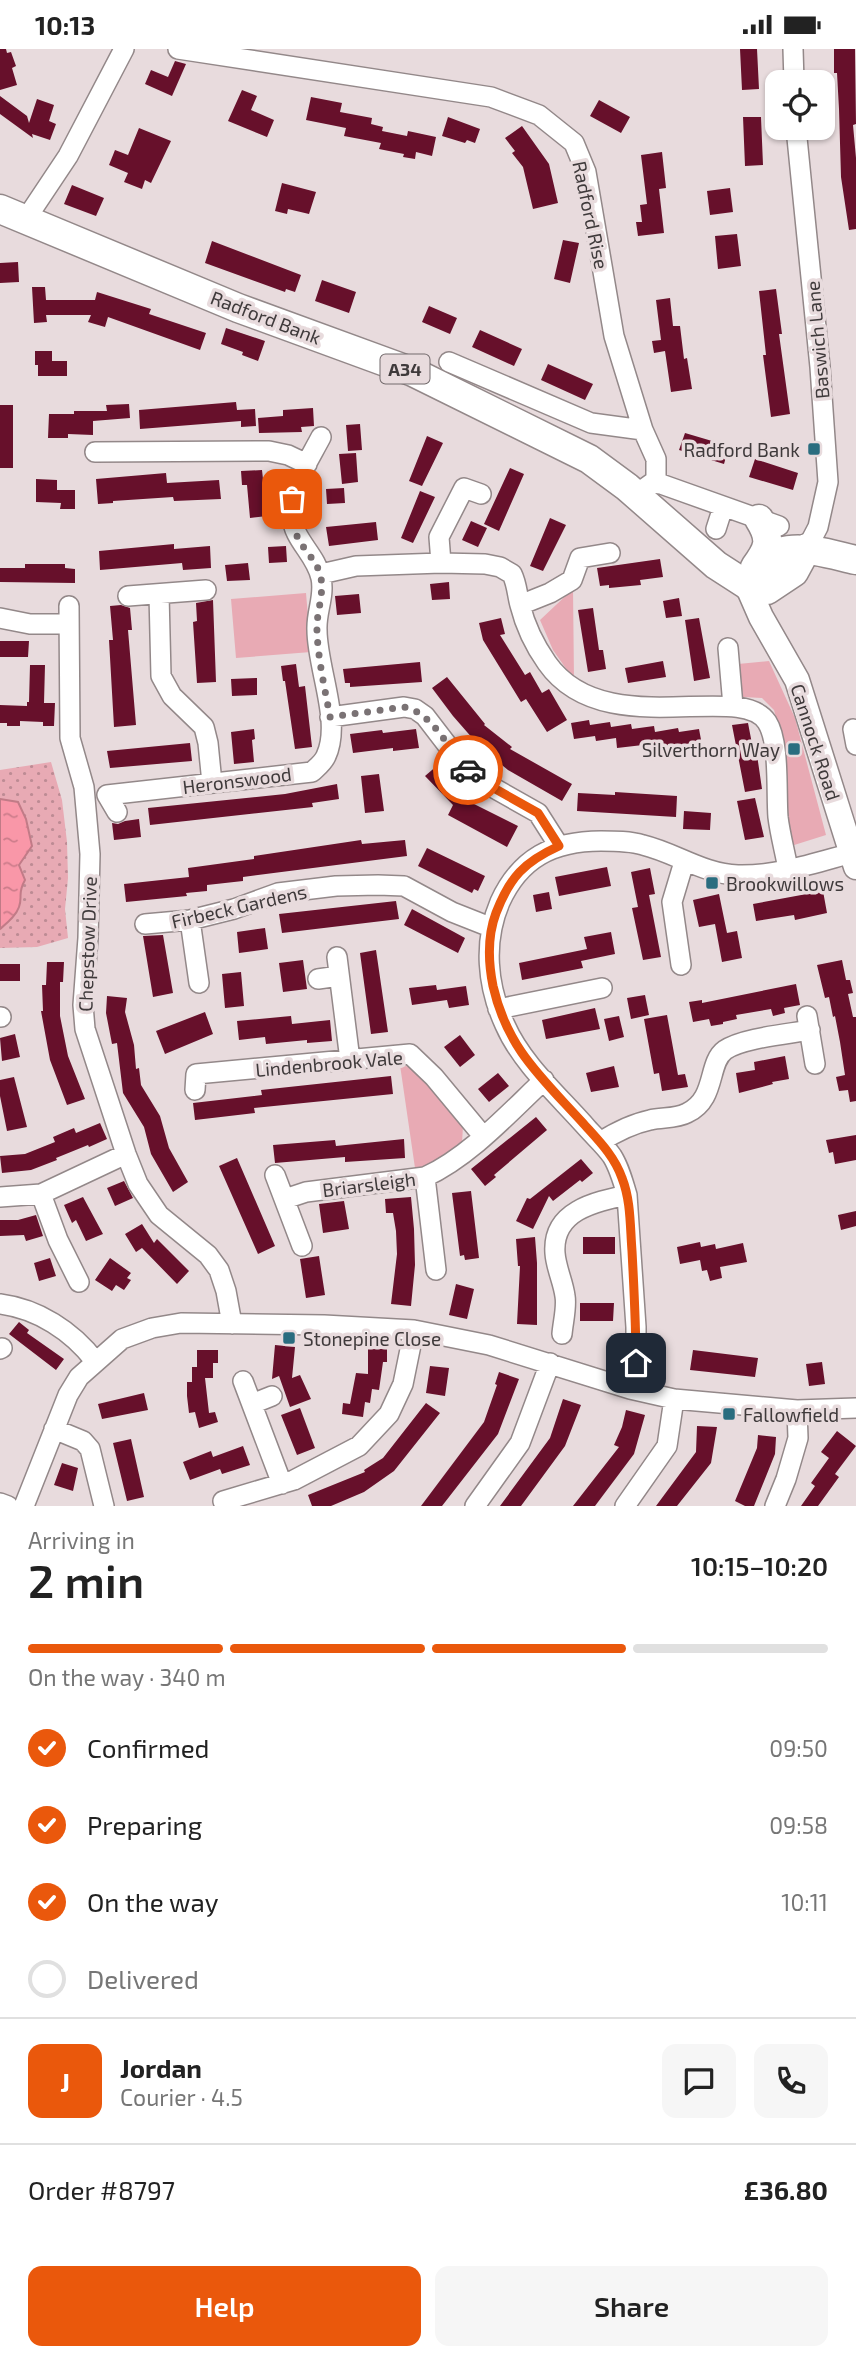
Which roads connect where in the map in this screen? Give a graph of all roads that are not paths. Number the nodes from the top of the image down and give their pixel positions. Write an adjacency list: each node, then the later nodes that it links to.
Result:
1 (124, 49): 7 (street)
2 (178, 49): 9 (street, Radford Rise)
3 (793, 49): 4 (street)
4 (794, 70)
5 (797, 140): 18 (street, Baswich Lane)
6 (0, 209): 7 (highway, Radford Bank / A34)
7 (26, 219): 13 (highway, Radford Bank / A34)
8 (449, 362): 9 (street)
9 (643, 430): 13 (street, Radford Rise)
10 (321, 437): 12 (street)
11 (95, 453): 12 (street)
12 (307, 464): 22 (street)
13 (646, 490): 15 (street, Radford Bank); 23 (highway, Radford Bank / A34)
14 (481, 495): 21 (street)
15 (723, 507): 16 (street, Radford Bank); 17 (street)
16 (769, 523): 23 (highway)
17 (716, 529)
18 (807, 548): 20 (highway); 23 (highway)
19 (610, 554): 27 (street)
20 (856, 560)
21 (440, 563): 22 (street); 27 (street)
22 (321, 574): 31 (street, Heronswood)
23 (751, 576): 35 (main road, Cannock Road)
24 (206, 590): 25 (street)
25 (159, 594): 26 (street); 32 (street)
26 (128, 596)
27 (520, 605): 30 (street)
28 (0, 618): 52 (street, Chepstow Drive)
29 (728, 648): 30 (street)
30 (733, 706): 37 (street)
31 (330, 717): 32 (street, Heronswood); 34 (street)
32 (212, 783): 33 (street, Heronswood)
33 (117, 812)
34 (559, 846): 36 (street); 40 (street)
35 (854, 860): 37 (street)
36 (684, 862): 37 (street); 41 (street)
37 (788, 869)
38 (190, 920): 39 (street, Firbeck Gardens); 40 (street, Firbeck Gardens); 43 (street)
39 (145, 925)
40 (491, 927): 45 (street)
41 (686, 958)
42 (318, 979): 46 (street)
43 (199, 983)
44 (602, 988): 45 (street)
45 (498, 1009): 48 (street)
46 (350, 1060): 49 (street, Lindenbrook Vale); 50 (street, Lindenbrook Vale)
47 (815, 1065): 51 (street)
48 (544, 1080): 50 (street, Briarsleigh); 51 (street)
49 (195, 1090)
50 (484, 1136): 54 (street, Briarsleigh)
51 (600, 1142): 56 (street)
52 (125, 1154): 55 (street); 63 (street, Chepstow Drive)
53 (275, 1175): 58 (street)
54 (425, 1177): 58 (street, Briarsleigh); 60 (street)
55 (41, 1193): 57 (street); 61 (street)
56 (627, 1195): 65 (street); 69 (street)
57 (0, 1197)
58 (285, 1199): 59 (street)
59 (302, 1246)
60 (436, 1270)
61 (79, 1282)
62 (0, 1304): 66 (street)
63 (232, 1324): 64 (street); 66 (street)
64 (414, 1330): 67 (street); 76 (street)
65 (562, 1333)
66 (95, 1360): 75 (street)
67 (550, 1363): 69 (street); 82 (street)
68 (243, 1381): 72 (street)
69 (630, 1389): 71 (street)
70 (272, 1396): 72 (street)
71 (674, 1399): 74 (street); 83 (street)
72 (252, 1404): 76 (street)
73 (856, 1408): 74 (street)
74 (797, 1409): 84 (street)
75 (54, 1429): 80 (street); 81 (street)
76 (282, 1484): 77 (street)
77 (223, 1501)
78 (0, 1503): 79 (street)
79 (8, 1506)
80 (24, 1506)
81 (104, 1506)
82 (475, 1506)
83 (625, 1506)
84 (775, 1506)

